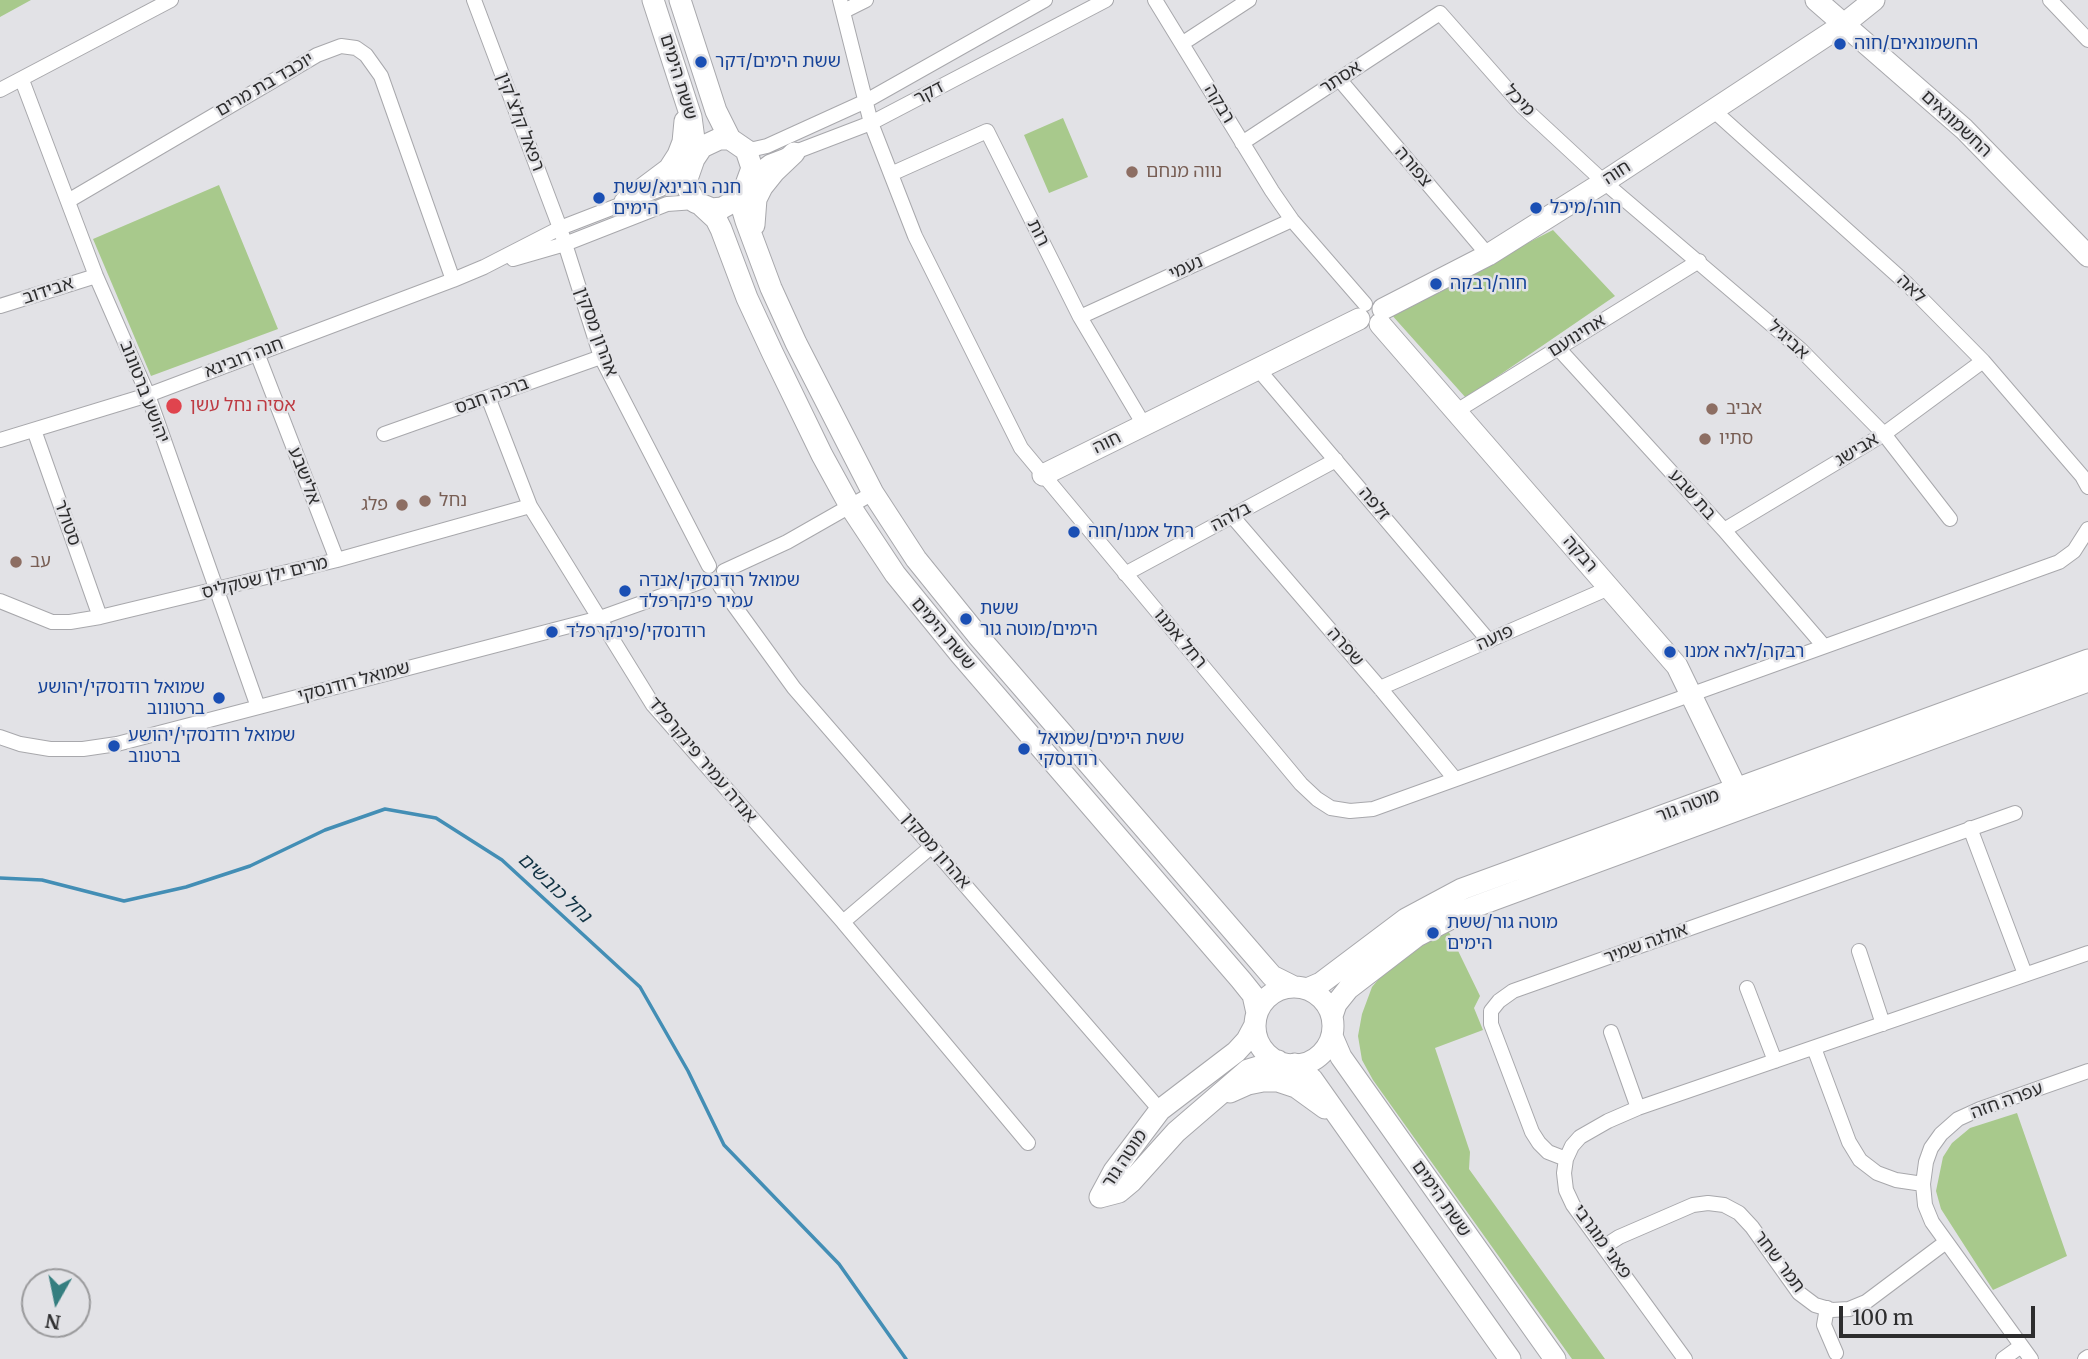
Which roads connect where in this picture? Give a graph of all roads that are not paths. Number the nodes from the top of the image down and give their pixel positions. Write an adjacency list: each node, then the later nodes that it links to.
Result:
1 (171, 0): 19 (street)
2 (474, 0): 36 (street, רפאל קלצ'קין)
3 (653, 0): 20 (street, ששת הימים)
4 (680, 0): 25 (street, ששת הימים)
5 (866, 0): 13 (street)
6 (1045, 0): 22 (street, דקר)
7 (1105, 0): 24 (street, דקר)
8 (1155, 0): 17 (street, רבקה)
9 (1250, 0): 17 (street)
10 (1816, 0): 15 (street, החשמונאים)
11 (1874, 0): 15 (street, חוה)
12 (2050, 0): 16 (street)
13 (842, 6): 22 (street, רחל אמנו)
14 (1440, 13): 18 (street, אסתר); 30 (street, מיכל)
15 (1844, 24): 23 (street, חוה); 40 (street, החשמונאים)
16 (2088, 40)
17 (1183, 43): 26 (street, רבקה)
18 (1339, 79): 26 (street, אסתר); 39 (street, צפורה)
19 (22, 80): 21 (street); 32 (street, יהושע ברטונוב)
20 (681, 84): 28 (street, ששת הימים); 33 (street)
21 (0, 90)
22 (866, 101): 24 (street, רחל אמנו); 25 (street, דקר)
23 (1713, 110): 30 (street, חוה); 51 (street, לאה)
24 (871, 123): 27 (street, דקר); 29 (street, רחל אמנו)
25 (737, 143): 28 (street); 31 (street)
26 (1242, 143): 35 (street, רבקה)
27 (793, 153): 31 (street, דקר); 37 (street)
28 (694, 159): 33 (street, חנה רובינא); 34 (street)
29 (891, 174): 47 (street, רות); 62 (street, רחל אמנו)
30 (1604, 181): 39 (street, חוה); 41 (street, אביגיל)
31 (746, 184): 34 (street); 37 (street, ששת הימים)
32 (68, 201): 43 (street, יהושע ברטונוב); 44 (street, יוכבד בת מרים)
33 (625, 202): 36 (street, חנה רובינא)
34 (699, 204): 38 (street, חנה רובינא); 66 (street, ששת הימים)
35 (1292, 220): 46 (street, רבקה); 47 (street, נעמי)
36 (560, 228): 38 (street, רפאל קלצ'קין); 42 (street, חנה רובינא)
37 (754, 241): 64 (street, ששת הימים)
38 (565, 244): 42 (street, חנה רובינא); 50 (street, אהרון מסקין)
39 (1488, 255): 46 (street, חוה)
40 (2088, 256)
41 (1699, 261): 48 (street, אחינועם); 58 (street, אביגיל)
42 (484, 267): 44 (street, חנה רובינא)
43 (96, 276): 45 (street, אבידוב); 53 (street, יהושע ברטונוב)
44 (453, 280): 49 (street, חנה רובינא)
45 (0, 306)
46 (1372, 314): 52 (street, חוה); 55 (street, רבקה)
47 (1080, 317): 56 (street, רות)
48 (1558, 348): 55 (street, אחינועם); 70 (street, בת שבע)
49 (257, 353): 53 (street, חנה רובינא); 71 (street, אלישבע)
50 (601, 357): 54 (street, ברכה חבס); 72 (street, אהרון מסקין)
51 (1983, 361): 58 (street, אבישג); 63 (street, לאה)
52 (1258, 369): 56 (street, חוה); 61 (street, זלפה)
53 (148, 395): 57 (street, חנה רובינא); 77 (street, יהושע ברטונוב)
54 (488, 397): 59 (street, ברכה חבס); 65 (street, אנדה עמיר פינקרפלד)
55 (1455, 412): 76 (street, רבקה)
56 (1144, 425): 62 (street, חוה)
57 (34, 430): 60 (street, חנה רובינא); 79 (street, סטולר)
58 (1884, 434): 68 (street, אביגיל); 70 (street, אבישג)
59 (384, 435)
60 (0, 440)
61 (1336, 460): 67 (street, בלהה); 81 (street, זלפה)
62 (1043, 475): 73 (street, רחל אמנו)
63 (2088, 487)
64 (873, 493): 66 (street); 99 (street, ששת הימים)
65 (530, 506): 71 (street, מרים ילן שטקליס); 80 (street, אנדה עמיר פינקרפלד)
66 (850, 506): 72 (street); 101 (street, ששת הימים)
67 (1232, 516): 73 (street, בלהה); 85 (street, שפרה)
68 (1950, 519)
69 (2088, 529): 82 (street)
70 (1724, 530): 82 (street, בת שבע)
71 (337, 560): 77 (street, מרים ילן שטקליס)
72 (716, 568): 74 (street); 75 (street)
73 (1125, 574): 89 (street, רחל אמנו)
74 (703, 581): 75 (street); 80 (street, שמואל רודנסקי)
75 (720, 586): 93 (street, אהרון מסקין)
76 (1609, 588): 81 (street, פועה); 86 (street, רבקה)
77 (215, 590): 79 (street, מרים ילן שטקליס); 87 (street, יהושע ברטונוב)
78 (0, 601): 79 (street, מרים ילן שטקליס)
79 (100, 617)
80 (600, 618): 87 (street, שמואל רודנסקי); 94 (street, אנדה עמיר פינקרפלד)
81 (1489, 641): 85 (street, פועה)
82 (1823, 645): 86 (street)
83 (2088, 660): 90 (street, מוטה גור)
84 (2088, 681): 90 (street, מוטה גור)
85 (1380, 688): 89 (street, שפרה)
86 (1691, 695): 89 (street, רחל אמנו); 90 (street, רבקה)
87 (257, 707): 88 (street, שמואל רודנסקי)
88 (0, 737)
89 (1455, 779)
90 (1740, 797): 98 (street, מוטה גור); 99 (street, מוטה גור)
91 (2015, 813): 92 (street, אולגה שמיר)
92 (1970, 828): 97 (street); 115 (street, אולגה שמיר)
93 (931, 846): 94 (street); 112 (street, אהרון מסקין)
94 (843, 922): 114 (street, אנדה עמיר פינקרפלד)
95 (1859, 951): 102 (street)
96 (2088, 953): 97 (street)
97 (2025, 974): 102 (street)
98 (1360, 979): 103 (street, מוטה גור); 108 (street)
99 (1301, 988): 101 (street); 103 (street)
100 (1746, 988): 106 (street)
101 (1256, 1019): 107 (street); 112 (street, מוטה גור)
102 (1884, 1024): 105 (street)
103 (1332, 1026): 107 (street); 108 (street, ששת הימים)
104 (1611, 1032): 111 (street)
105 (1814, 1048): 106 (street); 116 (street)
106 (1774, 1061): 111 (street)
107 (1286, 1063): 110 (street, מוטה גור); 113 (street, ששת הימים)
108 (1352, 1072): 123 (street, ששת הימים)
109 (2088, 1072): 116 (street, עפרה חזה)
110 (1213, 1100): 112 (street, מוטה גור); 113 (street)
111 (1638, 1108): 115 (street)
112 (1160, 1110)
113 (1338, 1117): 122 (street, ששת הימים)
114 (1028, 1143)
115 (1566, 1159): 118 (street, פאני מוגרבי)
116 (1923, 1184): 117 (street, עפרה חזה)
117 (1946, 1242): 119 (street); 120 (street, עפרה חזה)
118 (1605, 1246): 119 (street, תמר שחר); 124 (street, פאני מוגרבי)
119 (1828, 1308): 121 (street)
120 (2021, 1346): 125 (street); 126 (street, עפרה חזה)
121 (1836, 1353)
122 (1510, 1359)
123 (1555, 1359)
124 (1685, 1359)
125 (2003, 1359)
126 (2031, 1359)

